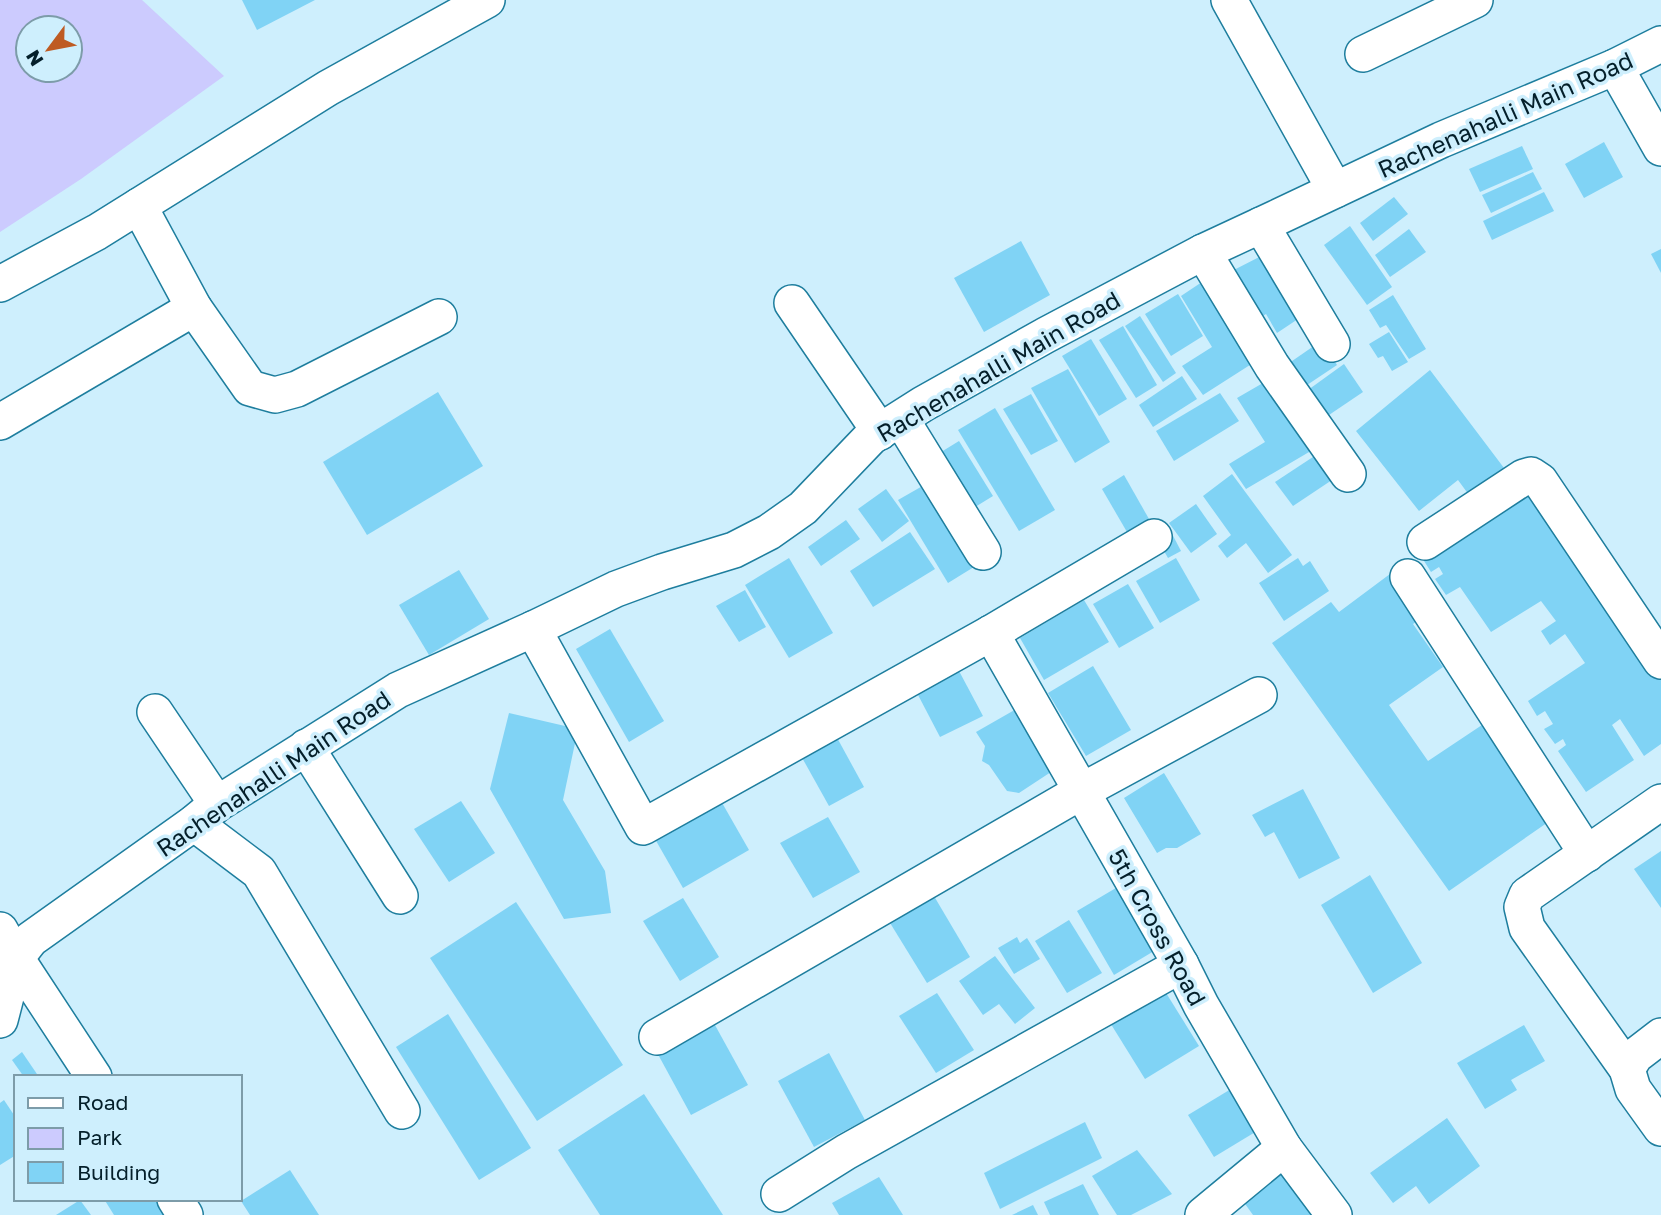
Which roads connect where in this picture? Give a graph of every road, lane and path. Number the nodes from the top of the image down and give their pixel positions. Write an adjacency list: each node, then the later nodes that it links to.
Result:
1 (486, 0): 9 (street)
2 (1229, 0): 8 (street)
3 (1475, 0): 5 (street)
4 (1661, 44): 6 (street, Rachenahalli Main Road)
5 (1363, 54)
6 (1615, 67): 7 (street); 8 (street, Rachenahalli Main Road)
7 (1661, 148)
8 (1335, 190): 10 (street, Rachenahalli Main Road)
9 (139, 206): 12 (street); 14 (street)
10 (1261, 225): 11 (street, Rachenahalli Main Road); 16 (street)
11 (1203, 252): 18 (street, Rachenahalli Main Road); 19 (street)
12 (0, 284)
13 (792, 303): 18 (street)
14 (194, 308): 15 (street); 17 (street)
15 (439, 317)
16 (1332, 344)
17 (0, 422)
18 (890, 425): 22 (street); 24 (street, Rachenahalli Main Road)
19 (1348, 474)
20 (1154, 537): 25 (street)
21 (1425, 542): 26 (street)
22 (983, 552)
23 (1408, 577): 33 (street)
24 (533, 629): 25 (street); 29 (street, Rachenahalli Main Road)
25 (991, 633): 30 (street, 5th Cross Road)
26 (1661, 661)
27 (1259, 695): 30 (street)
28 (155, 712): 32 (street)
29 (306, 747): 32 (street, Rachenahalli Main Road); 34 (street)
30 (1082, 791): 36 (street, 5th Cross Road); 39 (street)
31 (1661, 802): 33 (street)
32 (206, 813): 35 (street, Rachenahalli Main Road); 42 (street)
33 (1587, 853): 40 (street)
34 (400, 897)
35 (8, 944): 37 (street); 41 (street)
36 (1181, 965): 44 (street, 5th Cross Road); 45 (street)
37 (0, 1020)
38 (1661, 1036): 40 (street)
39 (657, 1037)
40 (1627, 1069): 43 (street)
41 (93, 1075)
42 (402, 1111)
43 (1661, 1128)
44 (1284, 1148): 46 (street); 47 (street, 5th Cross Road)
45 (779, 1194)
46 (1203, 1215)
47 (1334, 1215)

